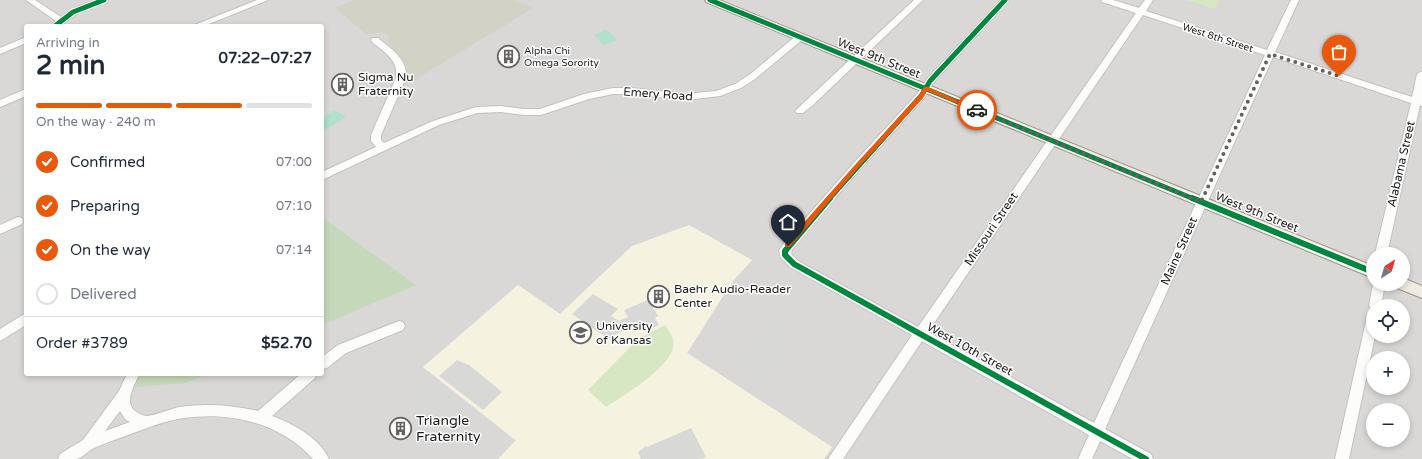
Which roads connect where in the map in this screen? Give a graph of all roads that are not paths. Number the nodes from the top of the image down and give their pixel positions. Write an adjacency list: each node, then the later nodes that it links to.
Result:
1 (30, 0): 11 (street)
2 (104, 0): 11 (street)
3 (264, 0): 12 (street)
4 (710, 0): 13 (main road, West 9th Street)
5 (919, 0): 18 (street)
6 (1005, 0): 20 (street)
7 (1105, 0): 10 (street, West 8th Street)
8 (1149, 0): 10 (street, Missouri Street)
9 (1295, 0): 17 (street, Maine Street)
10 (1141, 12): 17 (street, West 8th Street); 25 (street, Missouri Street)
11 (58, 24)
12 (201, 24)
13 (800, 37): 18 (main road, West 9th Street); 26 (street, Emery Road)
14 (375, 40): 26 (street)
15 (24, 41): 16 (street)
16 (0, 51)
17 (1270, 54): 22 (street, West 8th Street); 28 (street, Maine Street)
18 (856, 60): 20 (main road, West 9th Street); 24 (street)
19 (1422, 74): 22 (street, Alabama Street)
20 (926, 88): 25 (main road, West 9th Street); 38 (street, West 10th Street)
21 (24, 93): 23 (street)
22 (1419, 102): 32 (street, Alabama Street)
23 (0, 104)
24 (800, 111)
25 (1052, 140): 28 (main road, West 9th Street); 38 (street, Missouri Street)
26 (382, 148): 27 (street, Emery Road)
27 (324, 175)
28 (1201, 202): 33 (main road, West 9th Street); 47 (street, Maine Street)
29 (0, 218): 31 (street)
30 (18, 221): 31 (street)
31 (4, 228)
32 (1382, 247)
33 (1366, 269)
34 (1410, 287): 35 (main road)
35 (1422, 292)
36 (24, 319): 39 (street)
37 (399, 326): 41 (street)
38 (920, 334): 47 (street, West 10th Street); 51 (street, Missouri Street)
39 (0, 336)
40 (1367, 343): 54 (street)
41 (324, 362)
42 (132, 376): 44 (street)
43 (308, 376): 45 (street)
44 (123, 396): 46 (street); 48 (street)
45 (261, 417): 46 (street); 50 (street)
46 (147, 422): 48 (street)
47 (1097, 432): 52 (street, Maine Street); 53 (street, West 10th Street)
48 (87, 444): 49 (street)
49 (65, 459)
50 (322, 459)
51 (835, 459)
52 (1085, 459)
53 (1146, 459)
54 (1342, 459)

